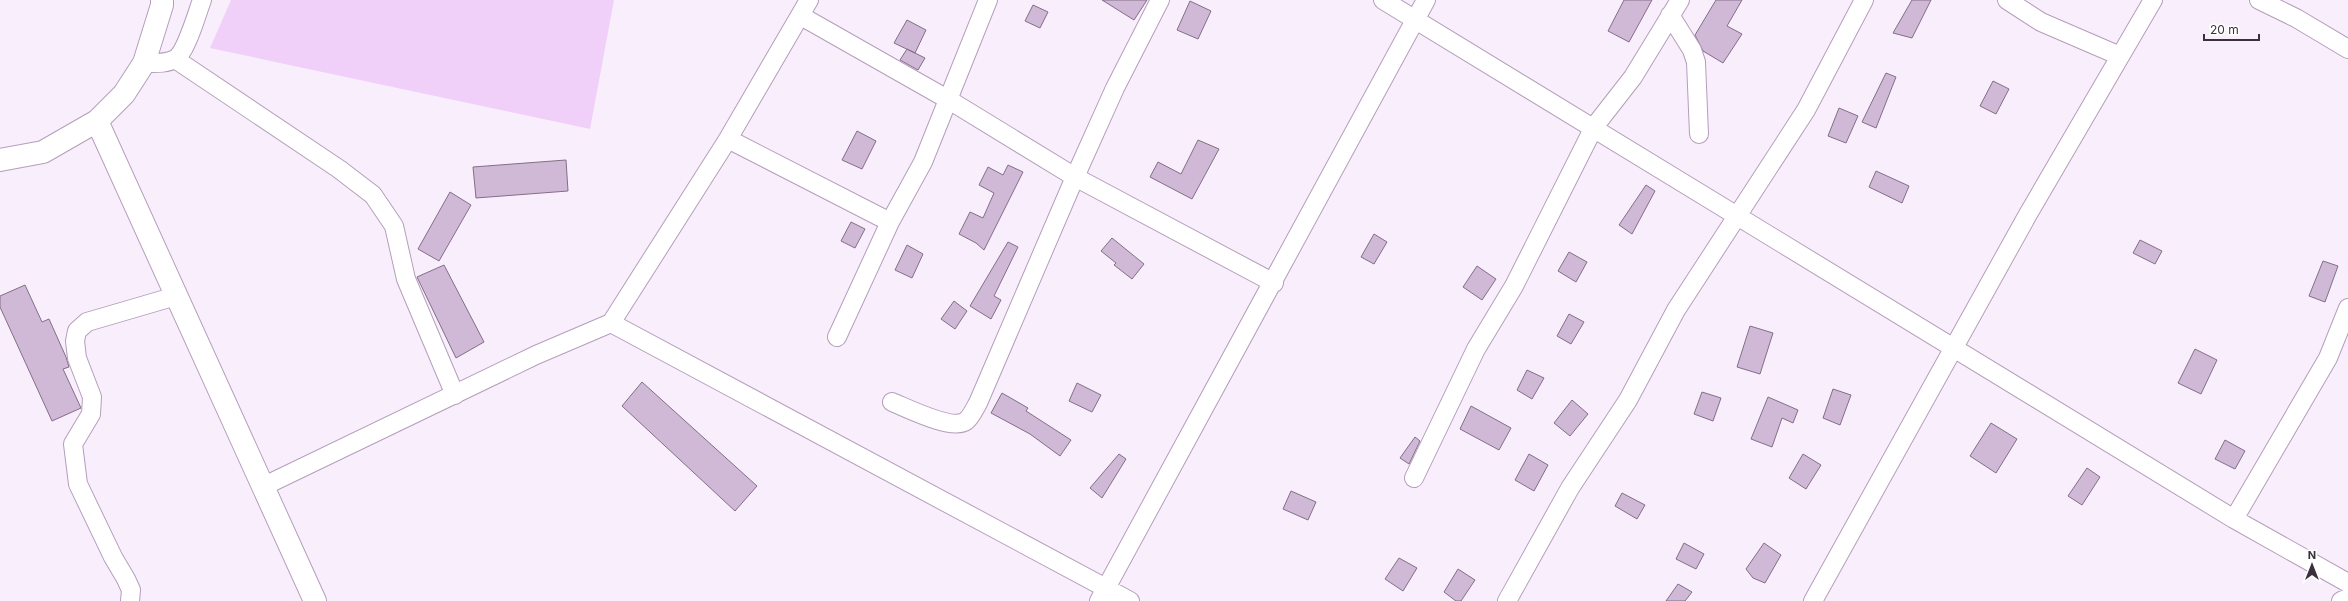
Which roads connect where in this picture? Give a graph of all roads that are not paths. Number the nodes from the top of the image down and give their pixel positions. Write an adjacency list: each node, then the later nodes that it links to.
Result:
1 (162, 0): 18 (street)
2 (202, 0): 17 (street)
3 (988, 0): 19 (street)
4 (1160, 0): 25 (street)
5 (1383, 0): 14 (street)
6 (1426, 0): 14 (street)
7 (1680, 0): 13 (street)
8 (1864, 0): 26 (street)
9 (2006, 0): 16 (street)
10 (2153, 0): 16 (street)
11 (2259, 0): 15 (street)
12 (805, 8): 19 (street); 23 (street)
13 (1670, 15): 21 (street); 22 (street)
14 (1415, 19): 21 (street); 28 (street)
15 (2348, 49)
16 (2120, 56): 33 (street)
17 (175, 59): 18 (street); 34 (street)
18 (144, 63): 20 (street)
19 (949, 100): 25 (street); 27 (street)
20 (98, 121): 24 (street); 29 (street)
21 (1594, 127): 26 (street); 36 (street)
22 (1699, 134)
23 (728, 139): 27 (street); 31 (street)
24 (0, 160)
25 (1075, 177): 28 (street); 35 (street)
26 (1737, 215): 33 (street); 45 (street)
27 (890, 222): 32 (street)
28 (1274, 283): 40 (street)
29 (176, 296): 37 (street); 42 (street)
30 (2348, 308): 38 (street)
31 (610, 323): 34 (street); 40 (street)
32 (837, 337)
33 (1955, 348): 38 (street); 46 (street)
34 (456, 395): 37 (street)
35 (892, 402)
36 (1414, 478)
37 (262, 487): 43 (street)
38 (2234, 519): 39 (street)
39 (2348, 584)
40 (1103, 594): 44 (street)
41 (2348, 598): 47 (street)
42 (130, 601)
43 (315, 601)
44 (1130, 601)
45 (1507, 601)
46 (1813, 601)
47 (2341, 601)

